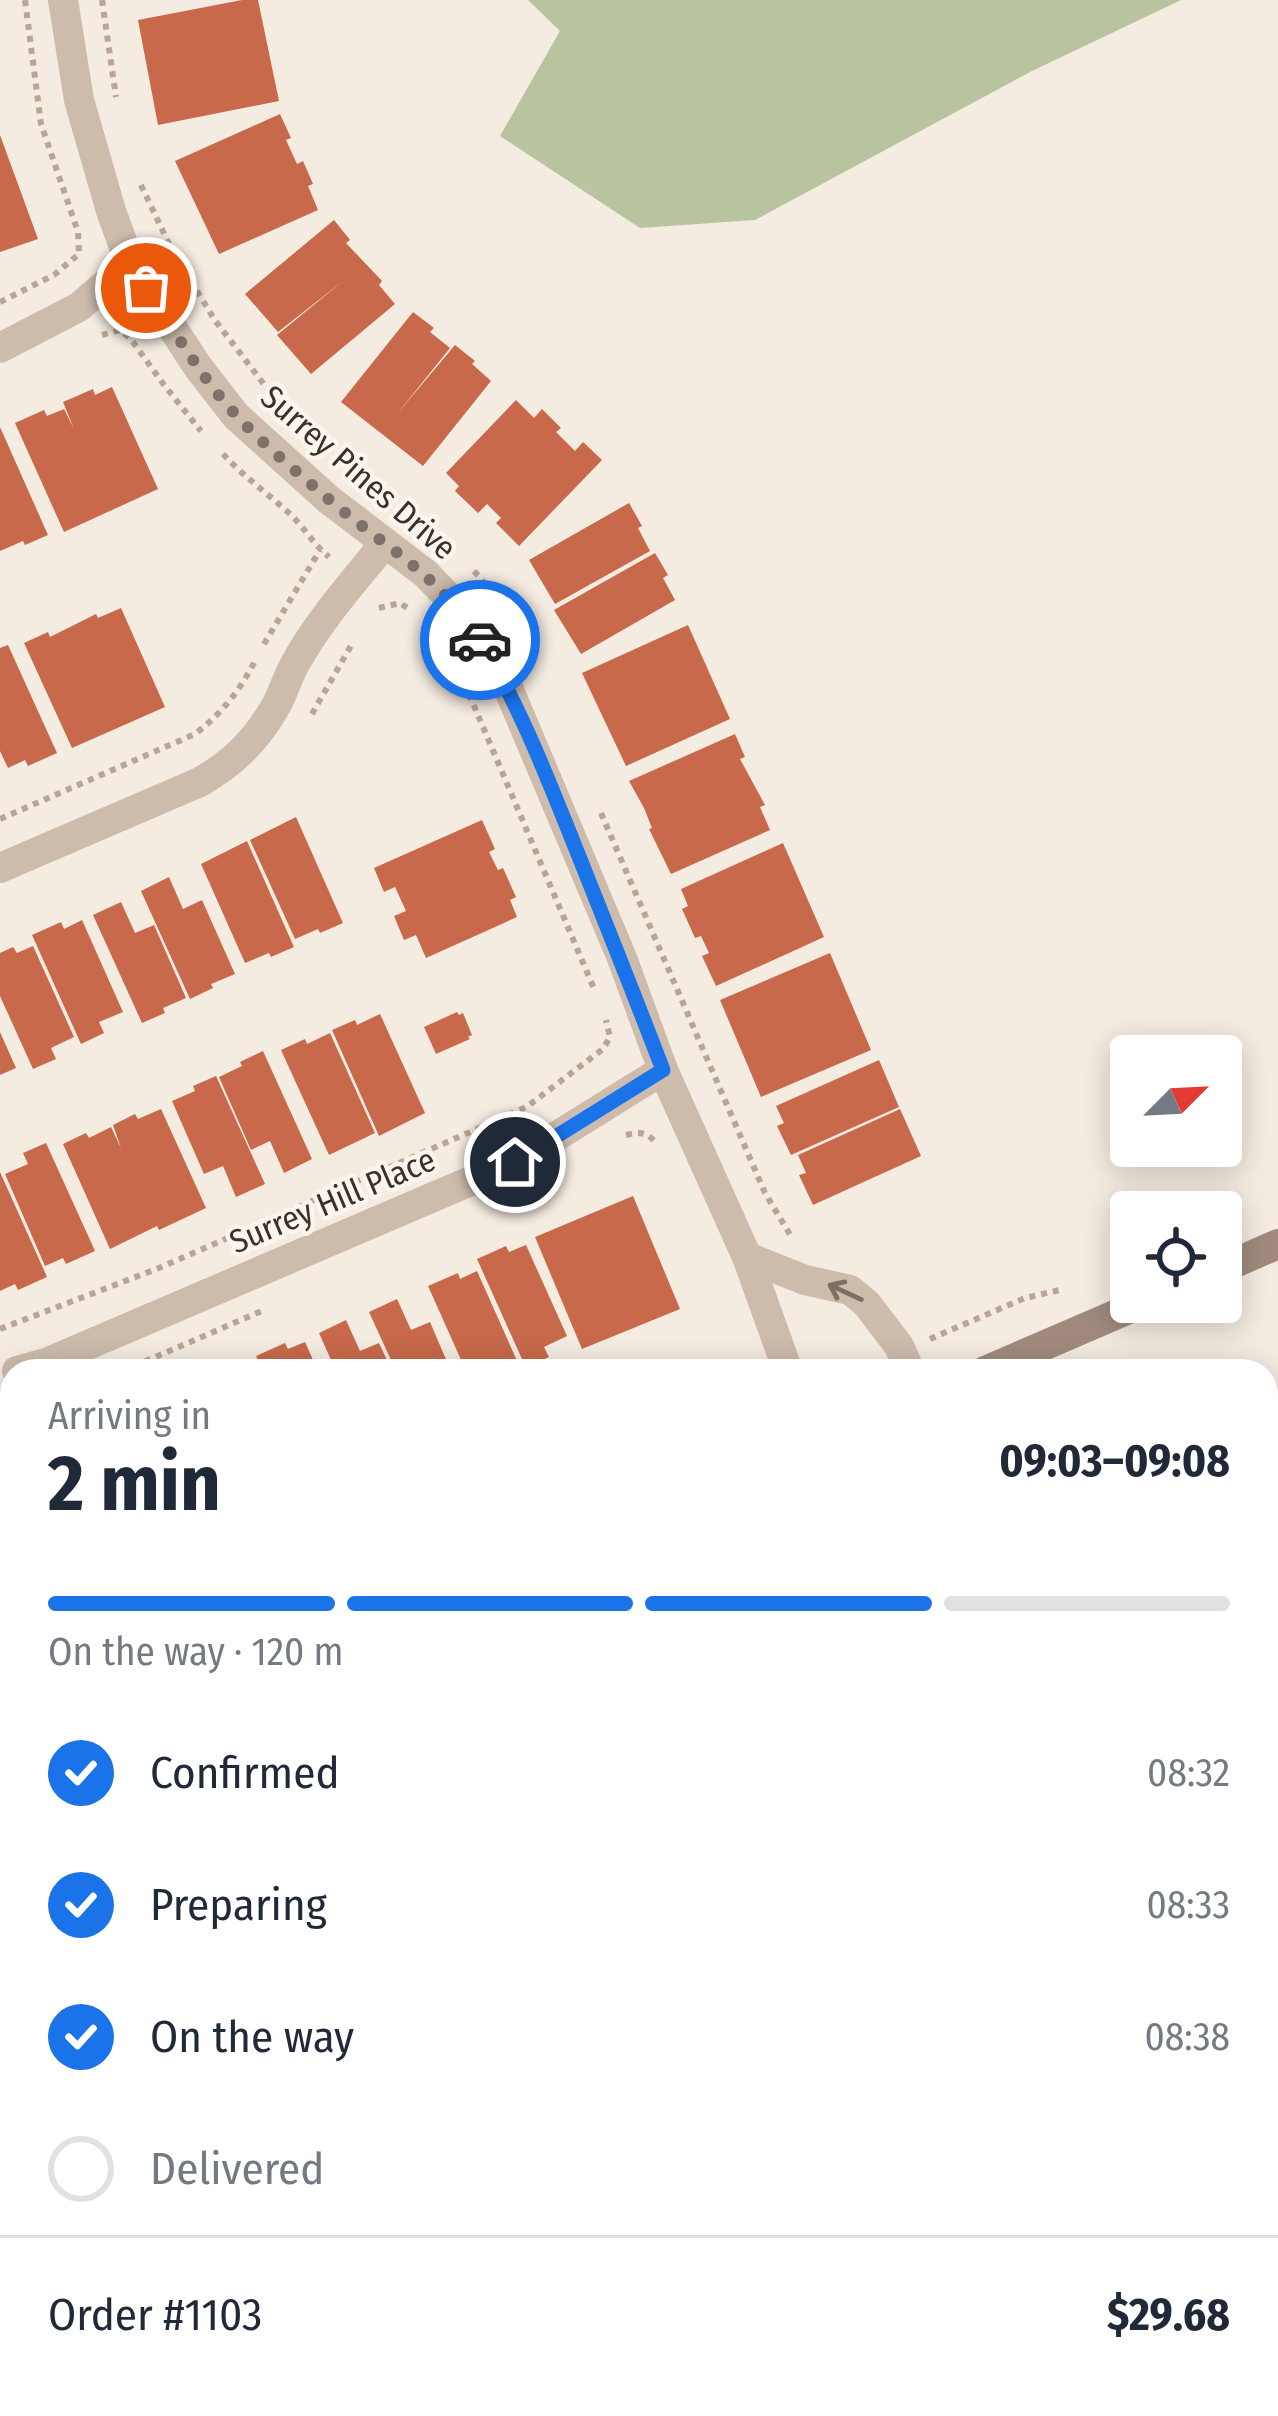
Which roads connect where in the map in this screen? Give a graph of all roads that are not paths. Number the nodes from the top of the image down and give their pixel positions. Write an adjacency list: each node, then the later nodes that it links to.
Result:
1 (63, 0): 2 (street, Surrey Pines Drive)
2 (130, 263): 3 (street); 4 (street, Surrey Pines Drive)
3 (0, 348)
4 (385, 543): 5 (street); 6 (street, Surrey Pines Drive)
5 (0, 868)
6 (663, 1070): 8 (street, Surrey Pines Drive); 11 (street, Surrey Hill Place)
7 (1278, 1244): 9 (street)
8 (747, 1257): 12 (street, Surrey Pines Drive); 13 (street, one-way to 8)
9 (1242, 1260)
10 (1110, 1317): 14 (street)
11 (55, 1359)
12 (784, 1359)
13 (905, 1359)
14 (1013, 1359)

